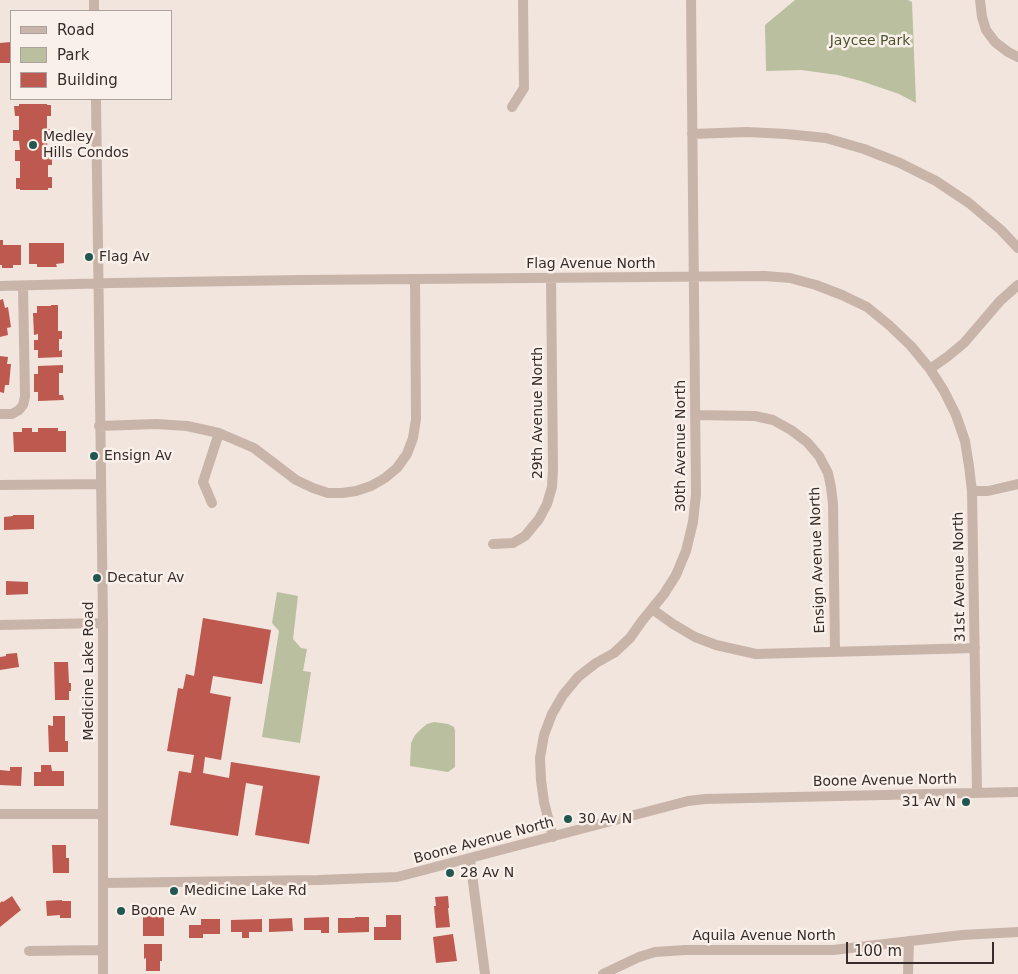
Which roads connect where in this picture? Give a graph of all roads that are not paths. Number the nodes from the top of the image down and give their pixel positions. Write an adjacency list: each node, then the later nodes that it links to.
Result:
1 (523, 0): 6 (street)
2 (691, 0): 7 (street, 30th Avenue North)
3 (980, 0): 4 (street)
4 (1018, 57)
5 (96, 100): 12 (street, Medicine Lake Road)
6 (512, 107)
7 (692, 134): 8 (street); 9 (street, 30th Avenue North)
8 (1018, 248)
9 (694, 277): 10 (street, Flag Avenue North); 16 (street, Flag Avenue North); 18 (street, 30th Avenue North)
10 (551, 278): 11 (street, Flag Avenue North); 26 (street, 29th Avenue North)
11 (415, 279): 12 (street, Flag Avenue North); 20 (street)
12 (98, 284): 15 (street, Flag Avenue North); 19 (street, Medicine Lake Road)
13 (1018, 285): 16 (street)
14 (0, 286): 15 (street, Flag Avenue North)
15 (22, 286): 17 (street)
16 (930, 369): 24 (street, 31st Avenue North)
17 (0, 414)
18 (696, 415): 27 (street, 30th Avenue North); 31 (street, Ensign Avenue North)
19 (100, 426): 20 (street); 22 (street, Medicine Lake Road)
20 (219, 433): 25 (street)
21 (0, 484): 22 (street)
22 (101, 484): 28 (street, Medicine Lake Road)
23 (1018, 484): 24 (street)
24 (972, 491): 30 (street, 31st Avenue North)
25 (212, 503)
26 (493, 544)
27 (652, 609): 31 (street); 36 (street, 30th Avenue North)
28 (103, 623): 29 (street); 35 (street, Medicine Lake Road)
29 (0, 625)
30 (975, 648): 31 (street); 33 (street, 31st Avenue North)
31 (835, 652)
32 (1018, 792): 33 (street, Boone Avenue North)
33 (977, 793): 36 (street, Boone Avenue North)
34 (0, 814): 35 (street)
35 (104, 814): 38 (street, Medicine Lake Road)
36 (553, 837): 37 (street, Boone Avenue North)
37 (470, 858): 38 (street, Boone Avenue North); 45 (street)
38 (104, 883): 41 (street, Medicine Lake Road)
39 (1018, 932): 40 (street, Aquila Avenue North)
40 (910, 941): 43 (street, Aquila Avenue North); 47 (street)
41 (103, 950): 42 (street); 44 (street, Medicine Lake Road)
42 (29, 951)
43 (618, 971): 46 (street, Aquila Avenue North)
44 (103, 974)
45 (485, 974)
46 (603, 974)
47 (908, 974)

